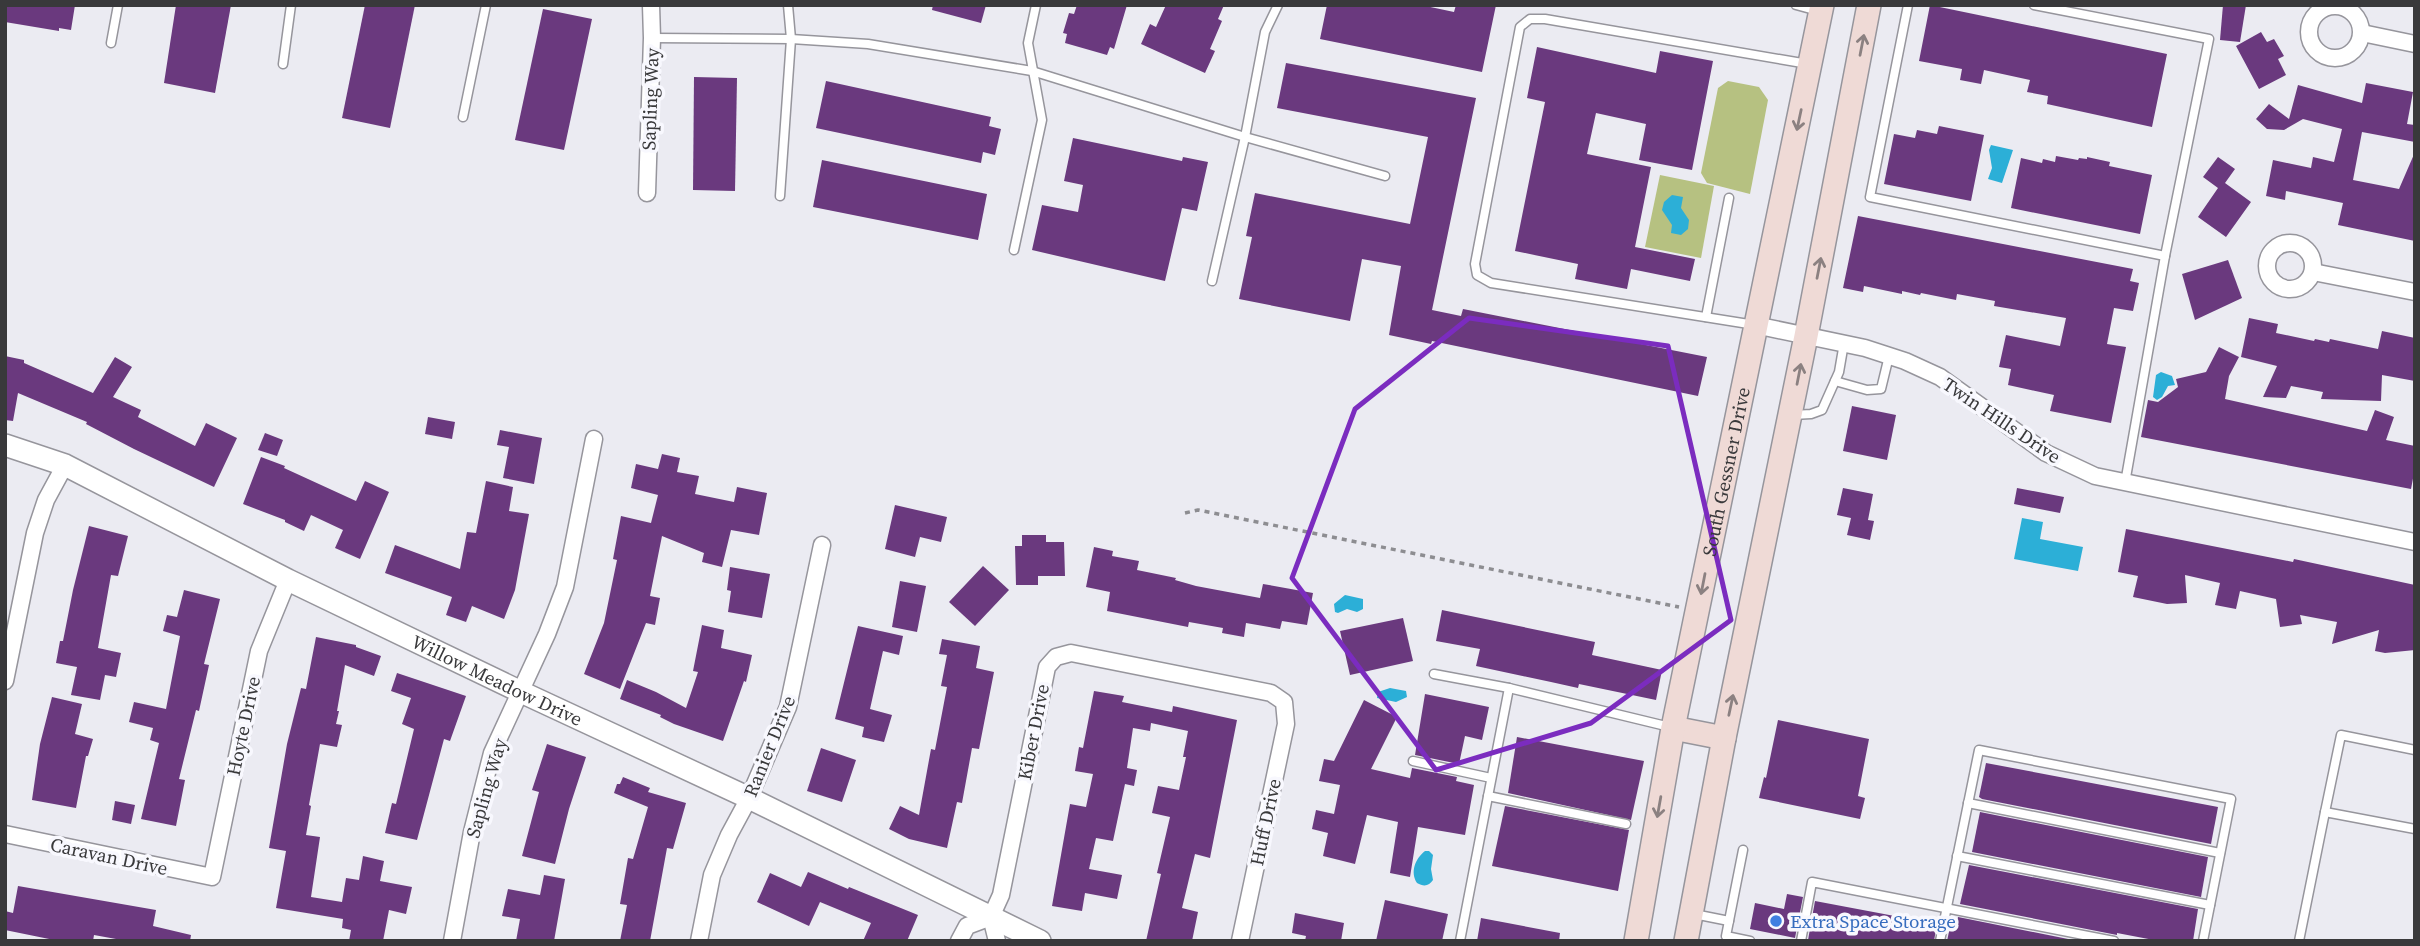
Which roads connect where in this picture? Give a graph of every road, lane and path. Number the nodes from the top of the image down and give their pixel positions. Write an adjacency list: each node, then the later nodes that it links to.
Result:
1 (118, 5): 16 (lane)
2 (291, 5): 18 (lane)
3 (486, 5): 21 (lane)
4 (651, 5): 14 (street, Sapling Way)
5 (788, 5): 15 (lane)
6 (1036, 5): 20 (lane)
7 (1278, 5): 22 (lane)
8 (1796, 5): 12 (lane)
9 (1869, 5): 34 (main road, one-way to 9)
10 (1908, 5): 28 (lane)
11 (2034, 5): 28 (lane)
12 (1822, 8): 19 (main road, South Gessner Drive)
13 (2362, 33): 17 (street)
14 (652, 38): 15 (lane); 24 (street, Sapling Way)
15 (791, 39): 20 (lane); 25 (lane)
16 (111, 43)
17 (2415, 44)
18 (283, 64)
19 (1811, 65): 32 (lane); 33 (main road, South Gessner Drive, one-way to 33)
20 (1032, 72): 22 (lane); 27 (lane)
21 (463, 117)
22 (1245, 137): 23 (lane); 30 (lane)
23 (1385, 176)
24 (647, 193)
25 (780, 196)
26 (1729, 198): 32 (lane)
27 (1014, 250)
28 (2165, 256): 42 (lane)
29 (2313, 272): 31 (street)
30 (1212, 281)
31 (2415, 292)
32 (1706, 317): 33 (lane)
33 (1755, 325): 34 (street, Twin Hills Drive); 47 (main road, South Gessner Drive, one-way to 47)
34 (1806, 335): 35 (street, Twin Hills Drive); 38 (main road, one-way to 34)
35 (1844, 344): 36 (street, Twin Hills Drive); 37 (lane)
36 (1889, 356): 37 (lane); 42 (street, Twin Hills Drive)
37 (1835, 381): 38 (lane)
38 (1790, 415): 54 (main road, one-way to 38)
39 (594, 439): 51 (street, Sapling Way)
40 (5, 445): 41 (street, Willow Meadow Drive)
41 (65, 465): 46 (street, Willow Meadow Drive); 49 (street)
42 (2125, 483): 44 (street, Twin Hills Drive)
43 (1185, 513): 47 (path)
44 (2415, 542)
45 (821, 545): 59 (street, Ranier Drive)
46 (288, 580): 51 (street, Willow Meadow Drive); 68 (street, Hoyte Drive)
47 (1698, 611): 53 (main road, South Gessner Drive)
48 (1434, 674): 50 (lane)
49 (5, 681)
50 (1508, 688): 53 (lane); 57 (lane)
51 (519, 691): 59 (street, Willow Meadow Drive); 74 (street, Sapling Way)
52 (1284, 702): 72 (street, Kiber Drive); 79 (street, Huff Drive)
53 (1673, 728): 54 (main road); 81 (main road, South Gessner Drive, one-way to 81)
54 (1724, 738): 71 (main road)
55 (2415, 750): 61 (lane)
56 (1413, 761): 57 (lane)
57 (1492, 778): 58 (lane)
58 (1488, 796): 62 (lane); 80 (lane)
59 (749, 797): 72 (street, Willow Meadow Drive); 75 (street, Ranier Drive)
60 (1968, 803): 66 (lane); 66 (lane); 67 (lane)
61 (2325, 812): 63 (lane); 88 (lane)
62 (1626, 824)
63 (2415, 829)
64 (5, 834): 68 (street, Caravan Drive)
65 (1743, 850): 73 (lane)
66 (2220, 853): 69 (lane)
67 (1958, 856): 69 (lane); 70 (lane)
68 (212, 877)
69 (2210, 905): 87 (lane)
70 (1947, 908): 84 (lane); 85 (lane); 86 (lane)
71 (1692, 913): 73 (lane); 82 (main road)
72 (990, 917): 76 (street); 77 (street); 78 (street, Willow Meadow Drive)
73 (1729, 921): 83 (lane)
74 (452, 941)
75 (699, 941)
76 (959, 941)
77 (997, 941)
78 (1041, 941)
79 (1240, 941)
80 (1460, 941)
81 (1636, 941)
82 (1686, 941)
83 (1750, 941)
84 (1801, 941)
85 (1941, 941)
86 (2114, 941)
87 (2203, 941)
88 (2299, 941)

